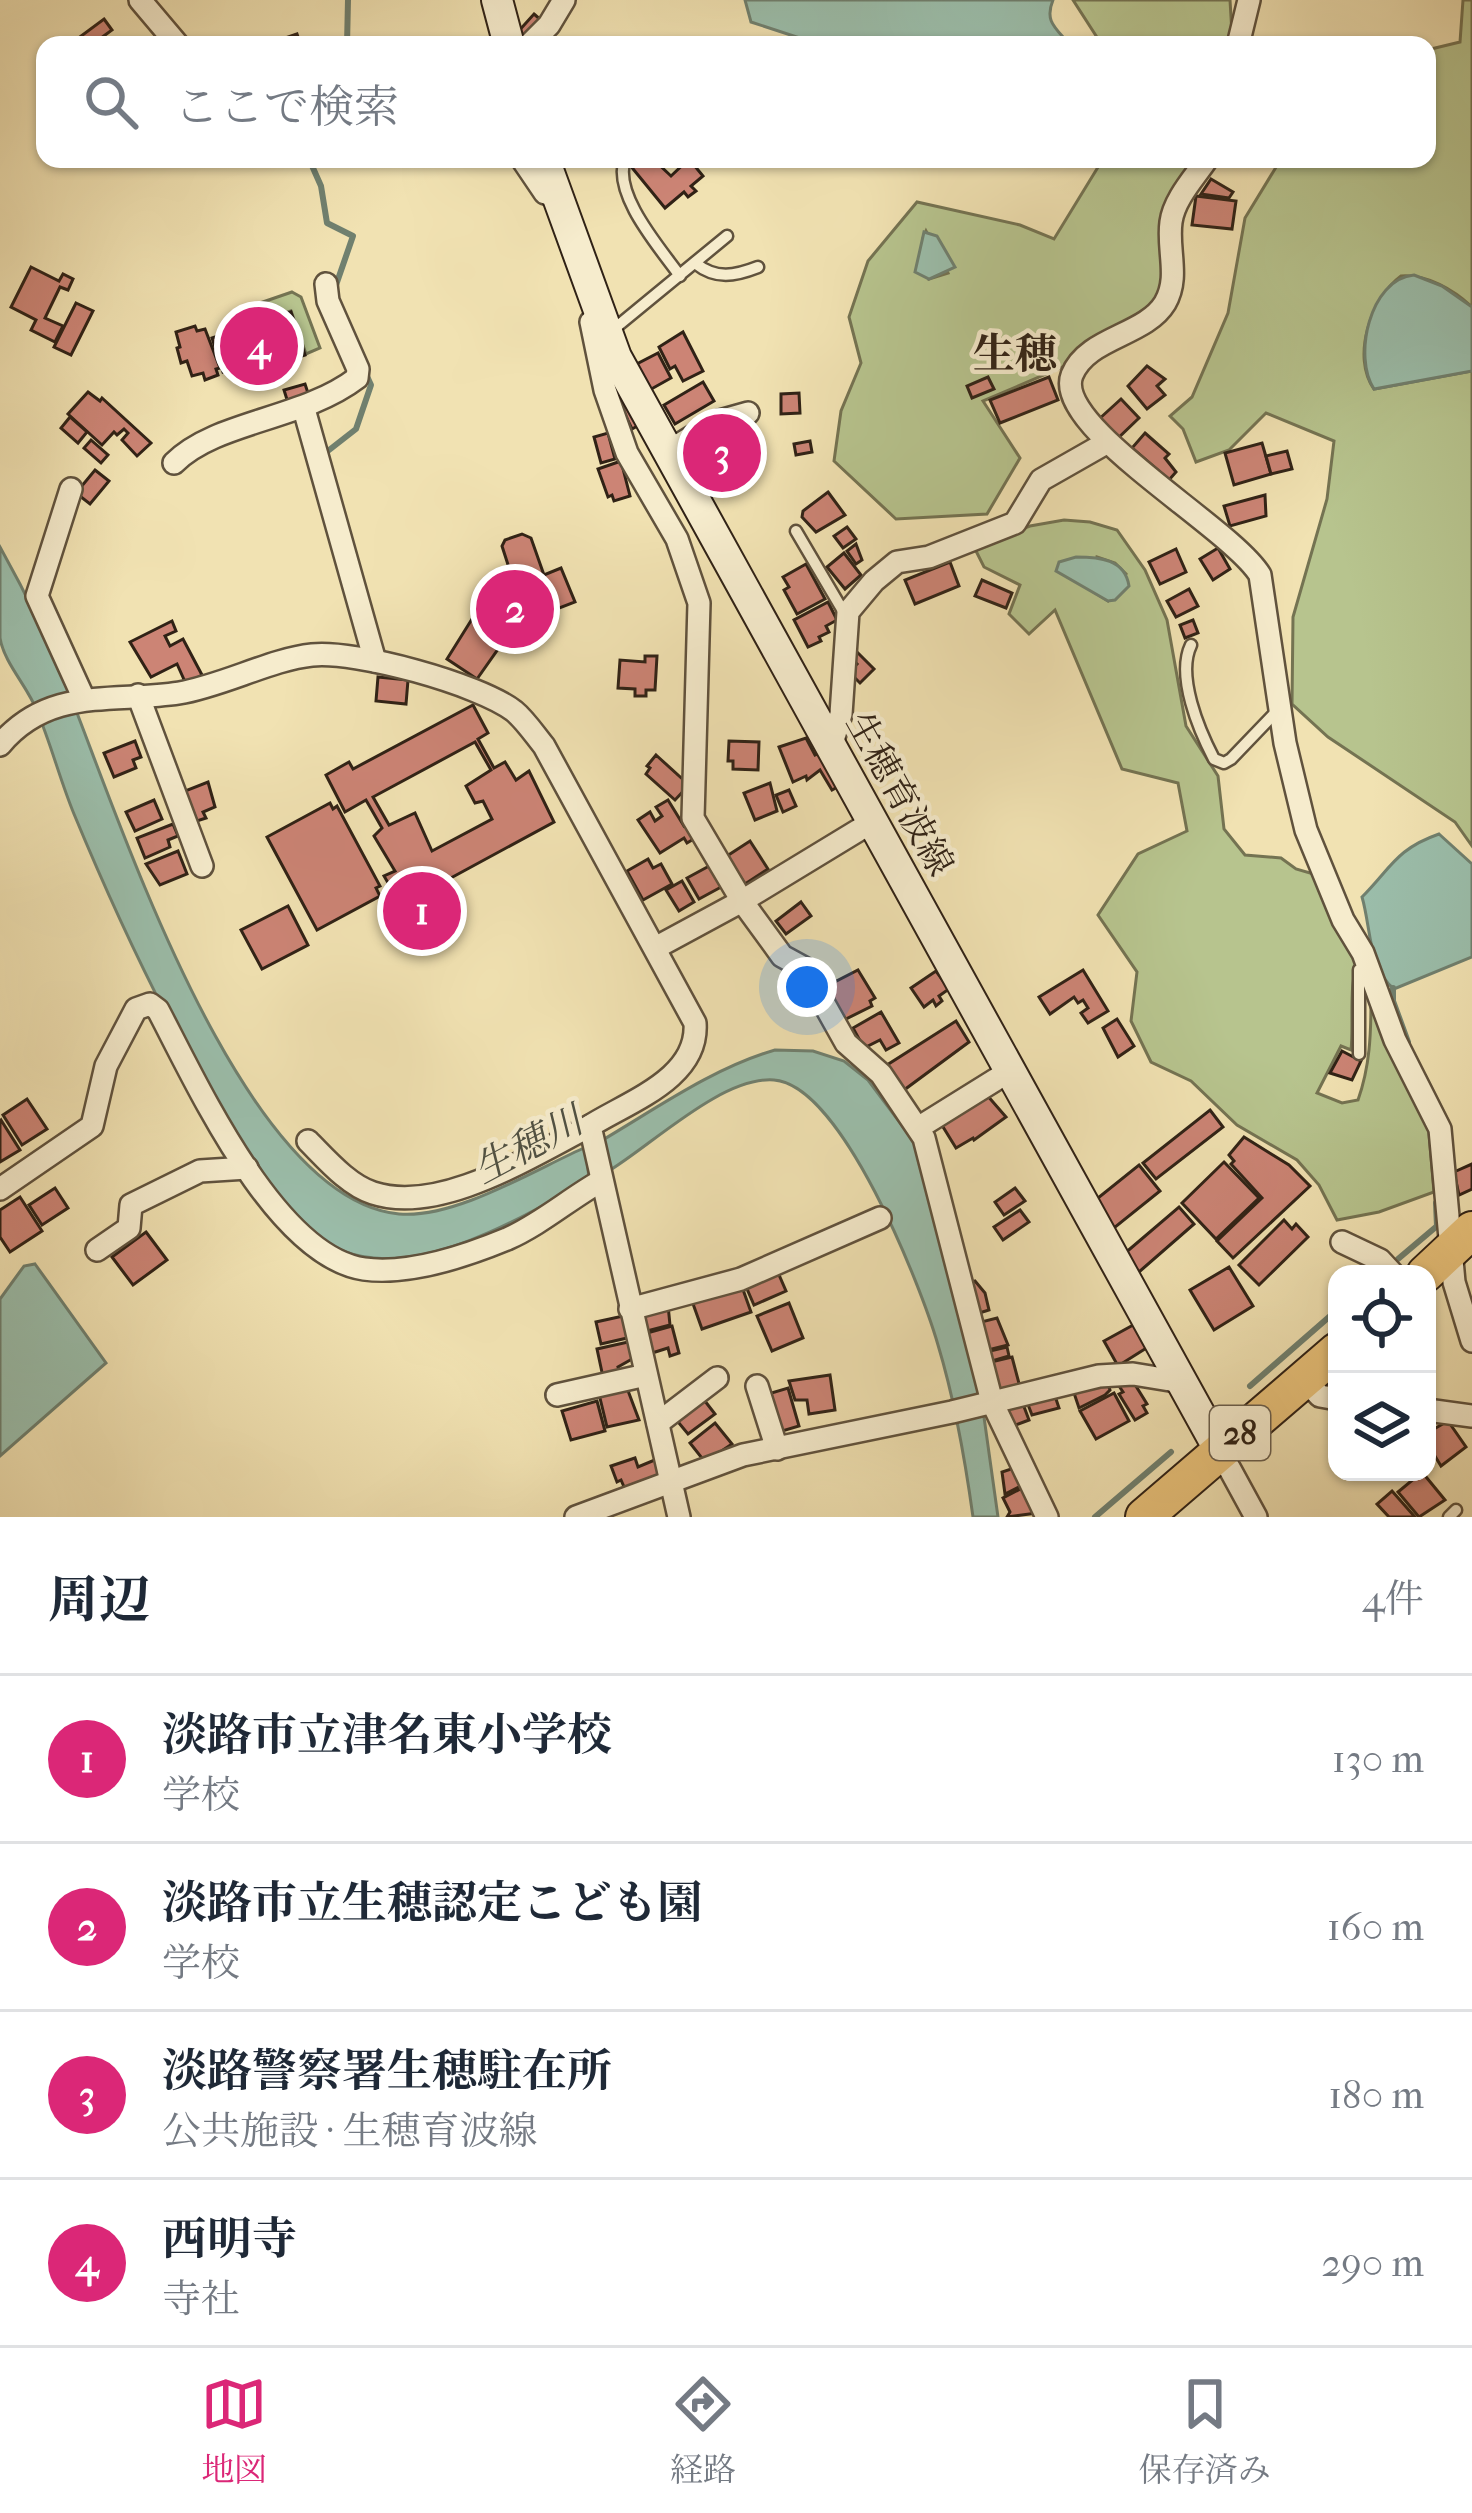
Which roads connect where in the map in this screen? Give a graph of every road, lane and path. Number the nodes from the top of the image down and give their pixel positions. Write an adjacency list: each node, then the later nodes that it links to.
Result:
1 (140, 0): 5 (street)
2 (497, 0): 6 (main road)
3 (564, 0): 7 (street)
4 (1249, 0): 8 (street)
5 (170, 36)
6 (507, 36)
7 (538, 36)
8 (1240, 36)
9 (528, 168): 13 (street)
10 (547, 168): 13 (main road, 生穂育波線)
11 (623, 168): 18 (lane)
12 (1201, 168): 23 (street)
13 (563, 209): 16 (main road, 生穂育波線)
14 (727, 236): 15 (lane)
15 (695, 263): 17 (lane); 18 (lane)
16 (582, 265): 20 (main road, 生穂育波線); 38 (street)
17 (758, 268)
18 (680, 276): 20 (lane)
19 (326, 284): 21 (street)
20 (606, 334): 24 (main road, 生穂育波線)
21 (304, 409): 25 (street); 30 (street)
22 (748, 413): 24 (street)
23 (1106, 442): 28 (street); 33 (street)
24 (669, 451): 35 (main road, 生穂育波線)
25 (174, 463)
26 (71, 490): 32 (street)
27 (796, 531): 28 (lane)
28 (847, 616): 35 (street)
29 (1190, 645): 33 (lane)
30 (375, 661): 31 (street); 39 (street)
31 (138, 695): 32 (street); 37 (street)
32 (79, 701): 34 (street)
33 (1280, 707): 40 (street)
34 (0, 745)
35 (831, 747): 36 (main road, 生穂育波線)
36 (872, 823): 38 (street); 42 (main road, 生穂育波線)
37 (202, 866)
38 (742, 901): 39 (street); 43 (street)
39 (657, 946): 44 (street)
40 (1369, 967): 41 (lane); 52 (street)
41 (1360, 1054)
42 (1008, 1072): 43 (street); 60 (main road, 生穂育波線)
43 (918, 1128): 64 (street)
44 (592, 1133): 45 (street); 47 (street)
45 (308, 1142)
46 (247, 1168): 47 (street); 48 (street); 51 (street)
47 (601, 1180): 54 (street)
48 (0, 1189)
49 (880, 1218): 54 (street)
50 (1342, 1242): 53 (street)
51 (97, 1250)
52 (1449, 1252): 55 (street)
53 (1385, 1265)
54 (630, 1309): 57 (street)
55 (1472, 1341)
56 (1328, 1359): 59 (highway, 28)
57 (646, 1375): 62 (street); 67 (street)
58 (717, 1378): 67 (street)
59 (1304, 1379): 63 (street); 69 (highway, 28)
60 (1182, 1382): 64 (street); 69 (main road, 生穂育波線)
61 (757, 1386): 68 (street)
62 (557, 1395)
63 (1328, 1397)
64 (988, 1403): 68 (street); 73 (street)
65 (1436, 1411): 66 (street)
66 (1472, 1416)
67 (658, 1423): 70 (street)
68 (777, 1449): 70 (street)
69 (1220, 1451): 74 (highway, 28); 75 (street)
70 (672, 1481): 71 (street); 72 (street)
71 (576, 1517)
72 (680, 1517)
73 (1047, 1517)
74 (1144, 1517)
75 (1256, 1517)

